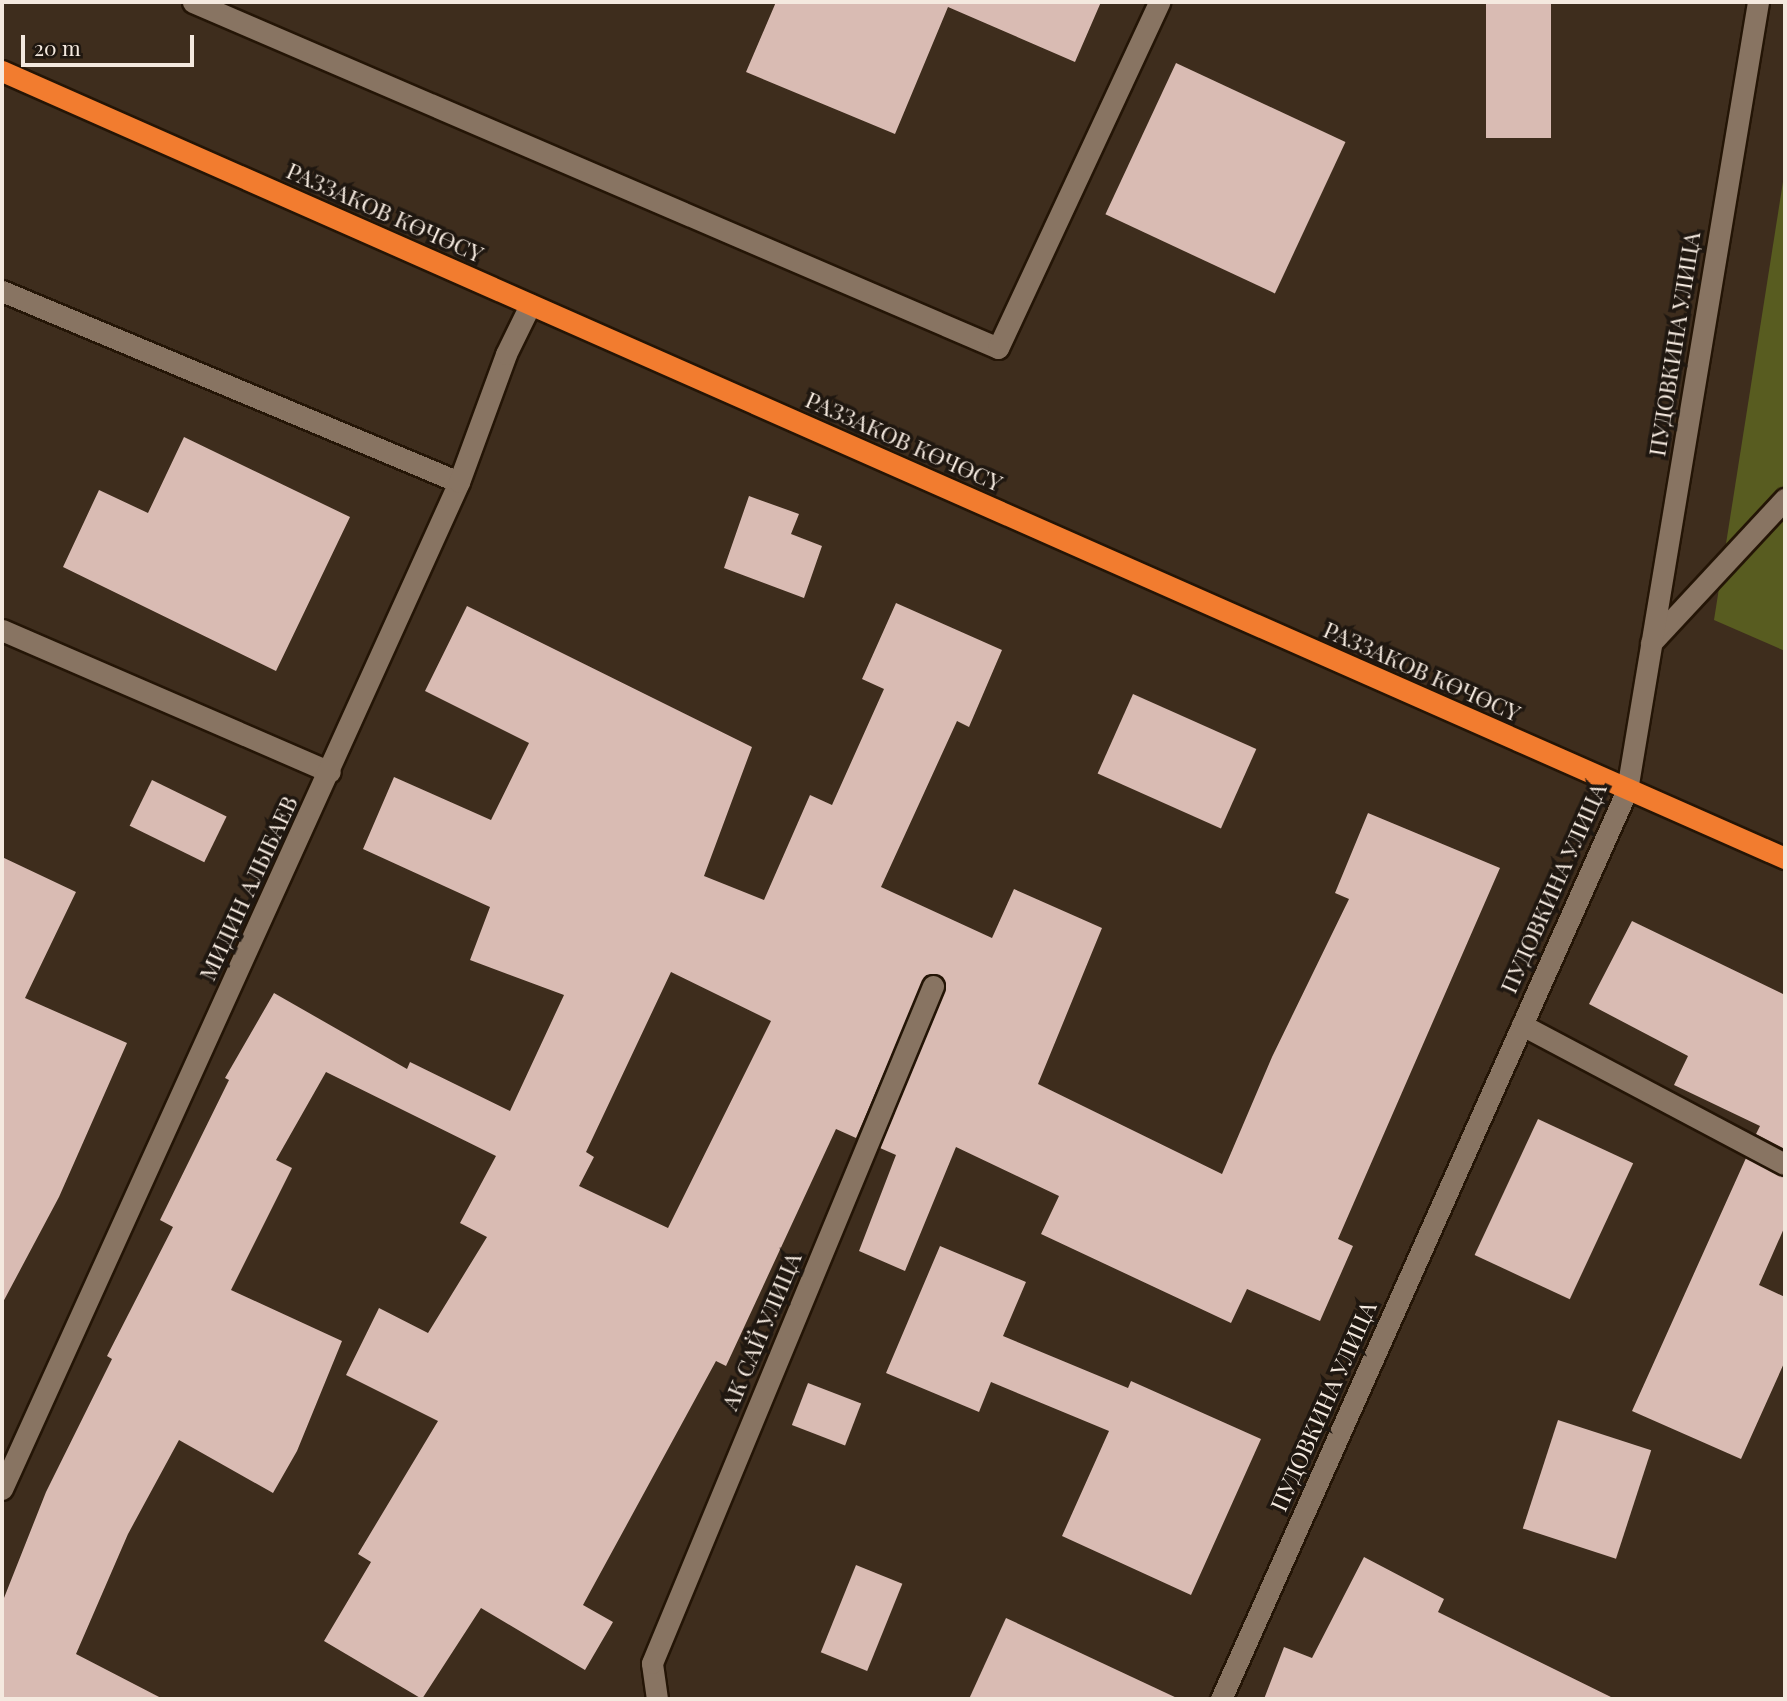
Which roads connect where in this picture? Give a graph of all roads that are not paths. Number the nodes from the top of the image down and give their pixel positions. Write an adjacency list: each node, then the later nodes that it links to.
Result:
1 (193, 2): 2 (street)
2 (1159, 2)
3 (1758, 2): 10 (street, ПУДОВКИНА УЛИЦА)
4 (2, 71): 6 (highway, РАЗЗАКОВ КӨЧӨСҮ)
5 (2, 291): 7 (street)
6 (530, 305): 7 (street, МИДИН АЛЫБАЕВ); 12 (highway, РАЗЗАКОВ КӨЧӨСҮ)
7 (459, 482): 11 (street, МИДИН АЛЫБАЕВ)
8 (1785, 499): 10 (street)
9 (2, 630): 11 (street)
10 (1651, 643): 12 (street, ПУДОВКИНА УЛИЦА)
11 (330, 772): 17 (street, МИДИН АЛЫБАЕВ)
12 (1627, 790): 13 (highway, РАЗЗАКОВ КӨЧӨСҮ); 15 (street, ПУДОВКИНА УЛИЦА)
13 (1785, 858)
14 (933, 986): 18 (street, АК САЙ УЛИЦА)
15 (1522, 1025): 16 (street); 19 (street, ПУДОВКИНА УЛИЦА)
16 (1785, 1164)
17 (2, 1489)
18 (657, 1699)
19 (1221, 1699)

